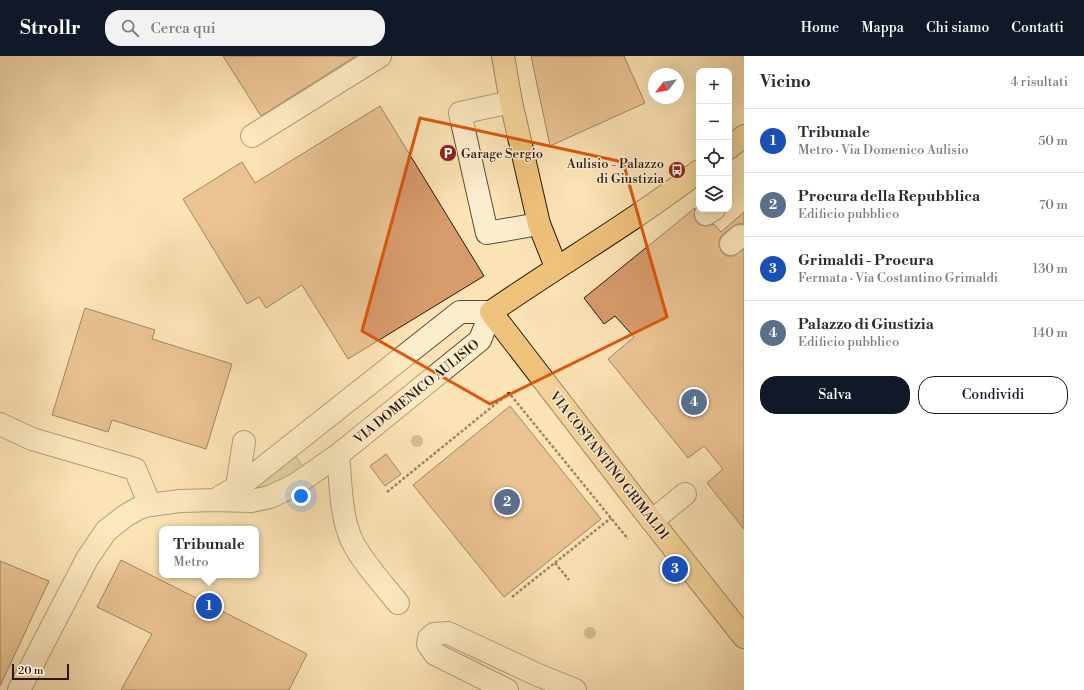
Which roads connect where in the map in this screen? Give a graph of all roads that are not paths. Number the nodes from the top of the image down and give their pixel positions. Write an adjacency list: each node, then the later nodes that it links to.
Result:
1 (380, 56): 4 (street)
2 (503, 56): 3 (main road)
3 (511, 102): 8 (main road); 8 (street)
4 (252, 136)
5 (744, 136): 6 (main road)
6 (732, 146)
7 (696, 173): 9 (main road)
8 (539, 224): 9 (main road)
9 (556, 267): 10 (main road)
10 (491, 312): 13 (street, VIA DOMENICO AULISIO); 14 (street); 18 (main road, VIA COSTANTINO GRIMALDI)
11 (0, 424): 17 (street)
12 (244, 442): 14 (street)
13 (338, 455): 16 (street, VIA DOMENICO AULISIO); 19 (street)
14 (237, 487): 16 (street)
15 (685, 494): 18 (street)
16 (216, 500): 17 (street, VIA DOMENICO AULISIO)
17 (150, 505): 21 (street, VIA DOMENICO AULISIO)
18 (652, 521): 20 (main road, VIA COSTANTINO GRIMALDI)
19 (398, 604)
20 (744, 637)
21 (19, 690)
22 (507, 690): 23 (street)
23 (575, 690)

